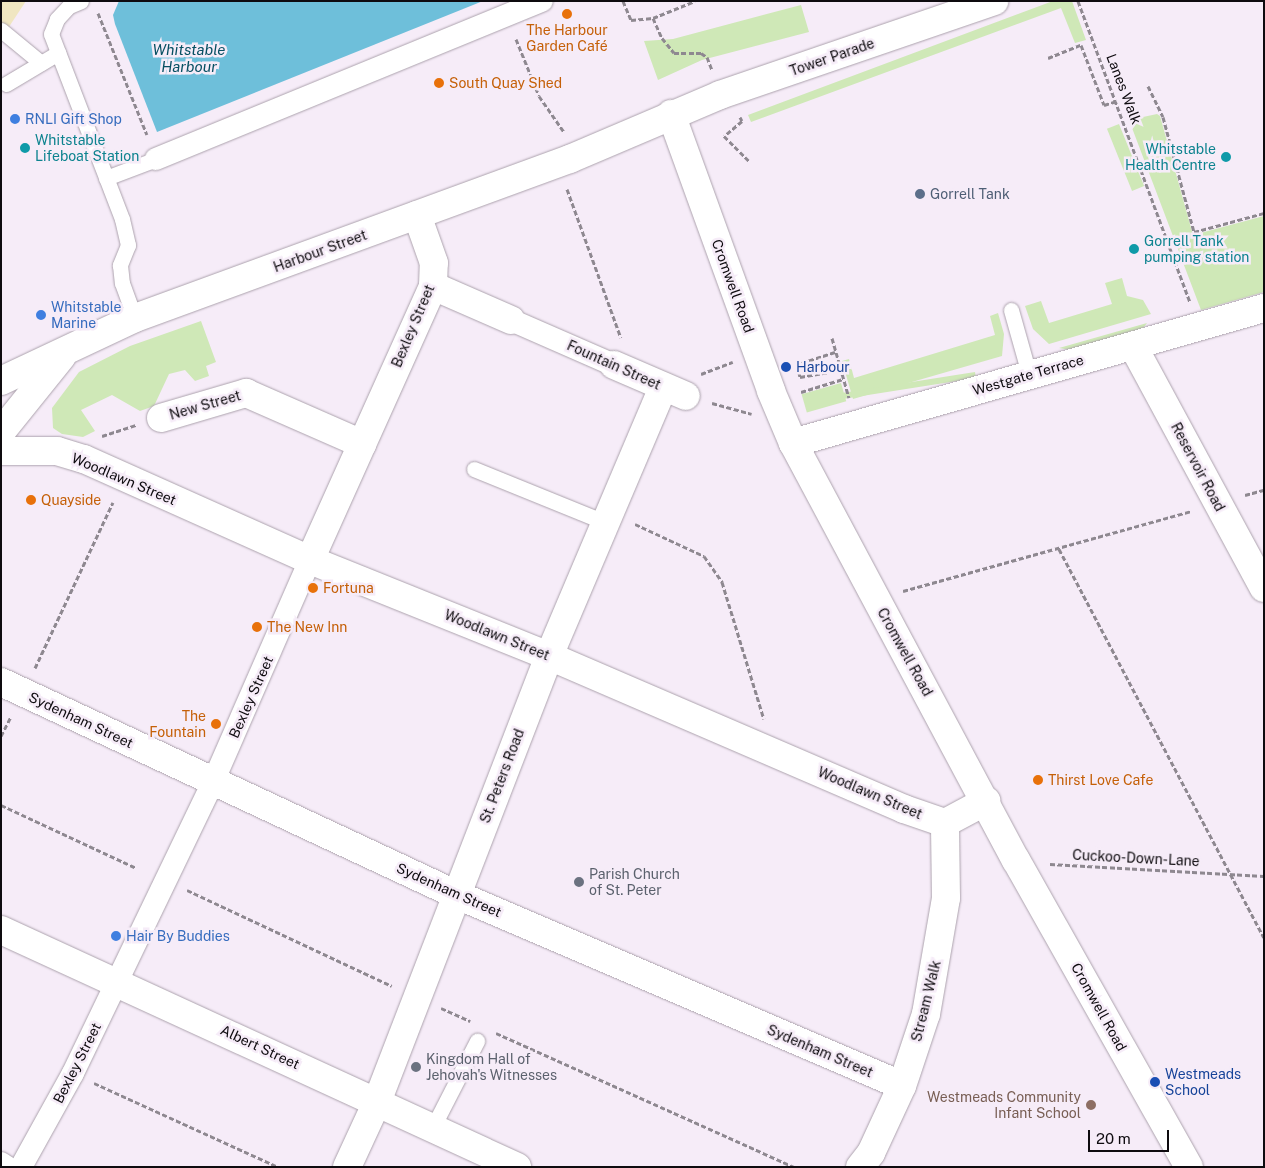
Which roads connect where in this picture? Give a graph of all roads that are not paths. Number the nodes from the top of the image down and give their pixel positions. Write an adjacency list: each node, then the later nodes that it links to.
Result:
1 (81, 1): 5 (lane)
2 (542, 1): 9 (street)
3 (994, 1): 8 (street, Tower Parade)
4 (1, 30): 6 (lane)
5 (58, 53): 6 (lane); 10 (lane)
6 (41, 63): 7 (lane)
7 (6, 84)
8 (671, 114): 11 (street, Harbour Street); 25 (street, Cromwell Road)
9 (156, 158): 10 (lane)
10 (106, 178): 15 (lane)
11 (417, 215): 12 (street, Bexley Street); 15 (street, Harbour Street)
12 (433, 286): 16 (street, Fountain Street); 26 (street, Bexley Street)
13 (1264, 308): 17 (street, Westgate Terrace)
14 (1011, 310): 20 (lane)
15 (135, 318): 18 (street, Harbour Street)
16 (511, 320): 19 (street, Fountain Street)
17 (1133, 346): 20 (street, Westgate Terrace); 30 (street, Reservoir Road)
18 (70, 347): 21 (street); 24 (street, Harbour Street)
19 (624, 370): 22 (street, Fountain Street)
20 (1030, 374): 25 (street, Westgate Terrace)
21 (1, 381)
22 (675, 392): 28 (street, St. Peters Road)
23 (161, 418): 26 (street, New Street)
24 (1, 435): 29 (street, Woodlawn Street)
25 (793, 443): 34 (street, Cromwell Road)
26 (362, 444): 29 (street, Bexley Street)
27 (474, 468): 28 (lane)
28 (609, 518): 31 (street, St. Peters Road)
29 (310, 560): 31 (street, Woodlawn Street); 33 (street, Bexley Street)
30 (1264, 588)
31 (549, 656): 35 (street, Woodlawn Street); 36 (street, St. Peters Road)
32 (13, 688): 33 (street, Sydenham Street)
33 (213, 782): 36 (street, Sydenham Street); 38 (street, Bexley Street)
34 (986, 801): 35 (street); 49 (street, Cromwell Road)
35 (945, 823): 40 (street, Stream Walk)
36 (455, 894): 40 (street, Sydenham Street); 41 (street, St. Peters Road)
37 (1, 930): 38 (street, Albert Street)
38 (118, 982): 41 (street, Albert Street); 45 (street, Bexley Street)
39 (476, 1041): 42 (lane)
40 (902, 1086): 48 (street, Stream Walk)
41 (377, 1102): 42 (street, Albert Street); 46 (street, St. Peters Road)
42 (433, 1127): 47 (street, Albert Street)
43 (1, 1163): 44 (street)
44 (8, 1167)
45 (22, 1167)
46 (347, 1167)
47 (517, 1167)
48 (860, 1167)
49 (1189, 1167)

